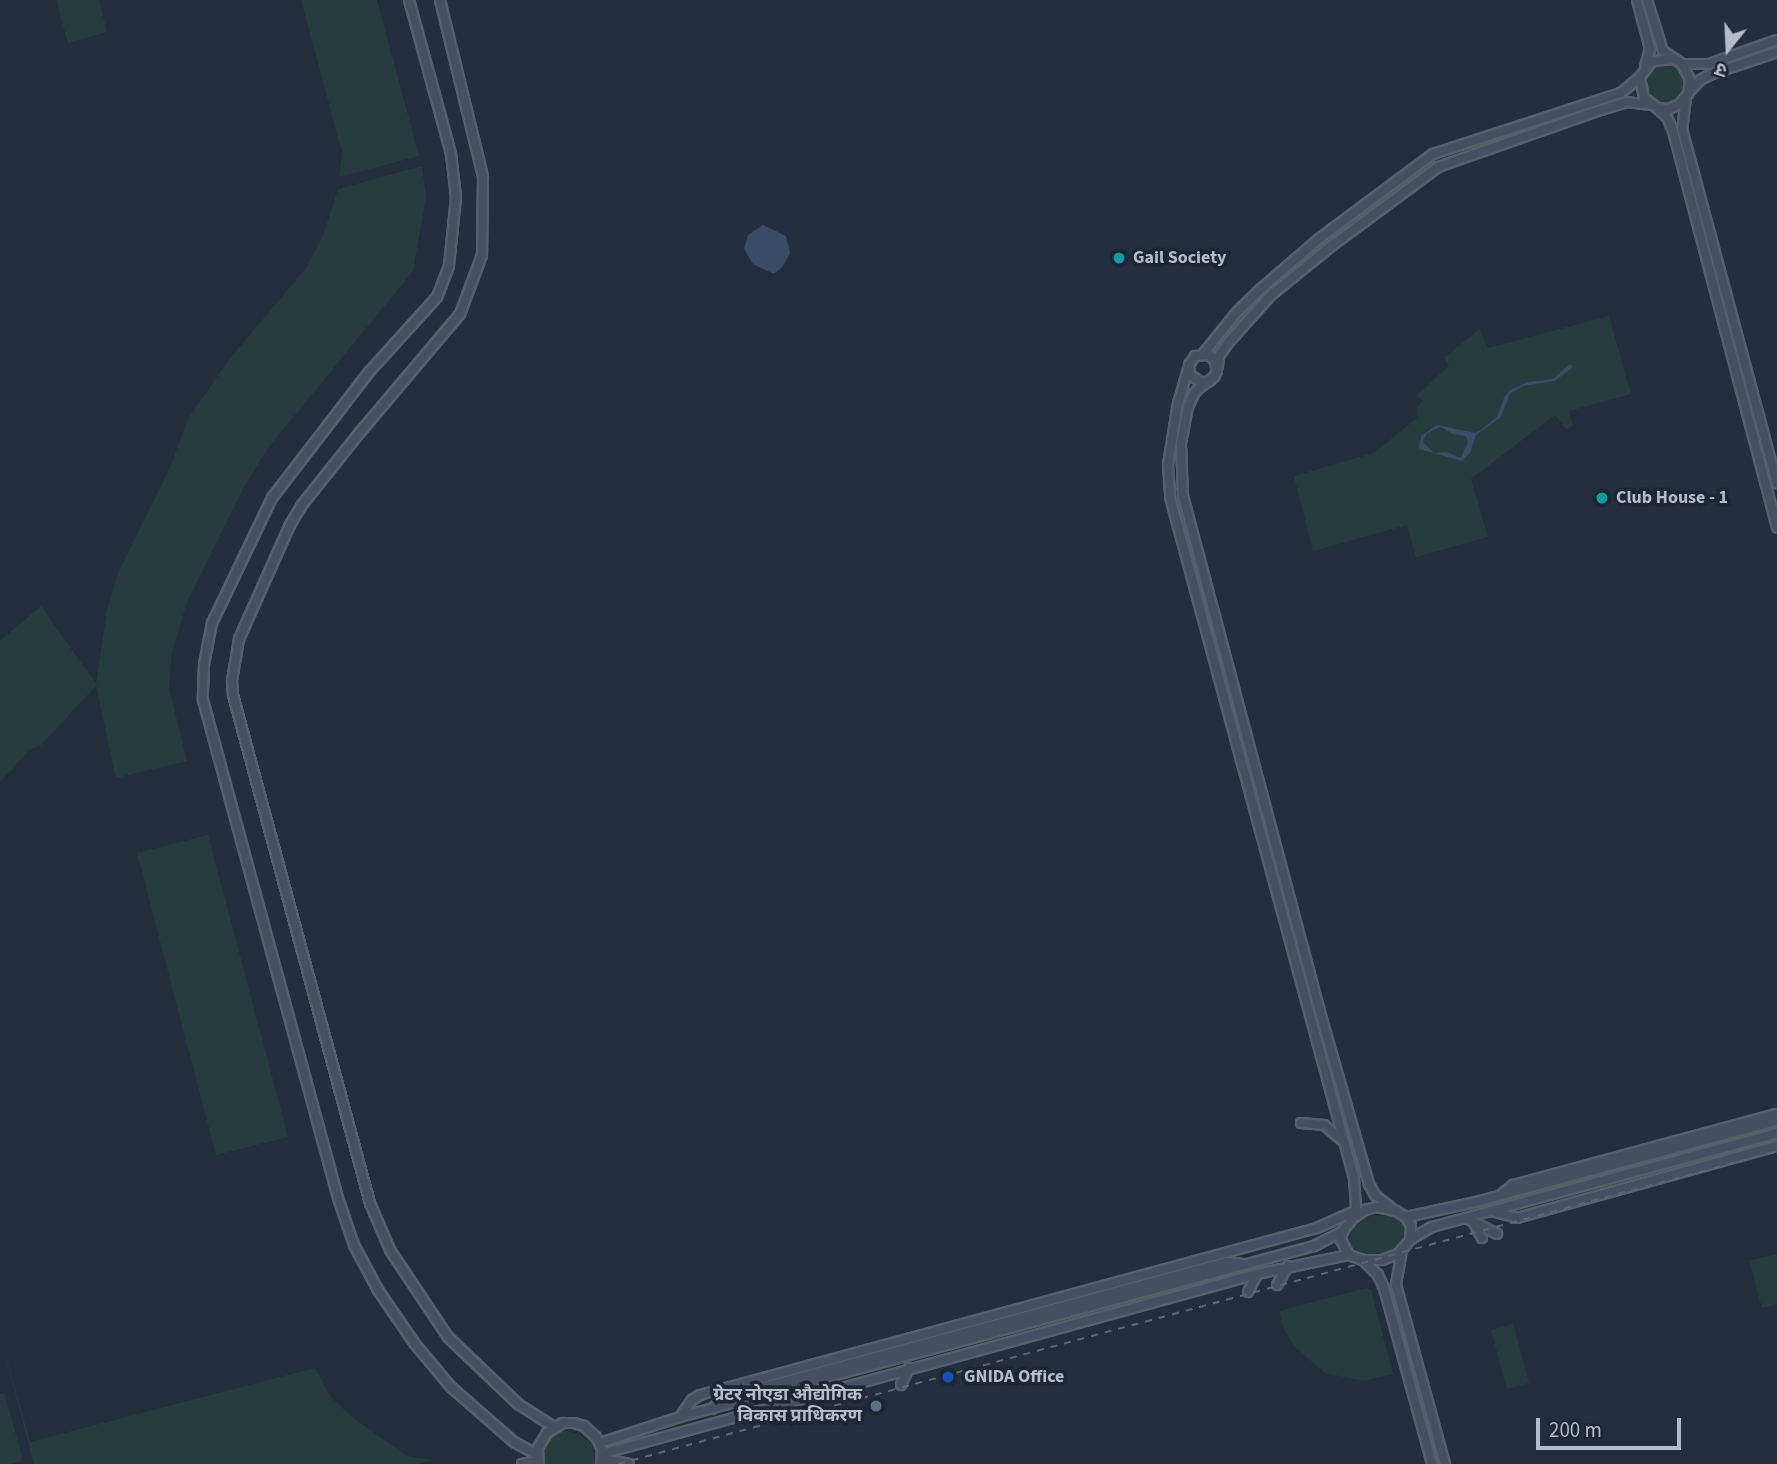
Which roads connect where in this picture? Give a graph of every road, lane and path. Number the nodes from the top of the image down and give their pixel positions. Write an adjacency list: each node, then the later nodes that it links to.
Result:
1 (409, 0): 49 (street)
2 (440, 0): 46 (street)
3 (1637, 0): 9 (street)
4 (1647, 0): 7 (street)
5 (1777, 40): 8 (street)
6 (1777, 52): 10 (street)
7 (1673, 59): 8 (street); 9 (street)
8 (1682, 64): 10 (street)
9 (1641, 74): 11 (street); 12 (street)
10 (1687, 96): 11 (street); 16 (street)
11 (1654, 106): 14 (street); 17 (street)
12 (1203, 354): 13 (street); 14 (street)
13 (1188, 369): 15 (street); 22 (street)
14 (1217, 371): 15 (street)
15 (1209, 381): 25 (street)
16 (1777, 484)
17 (1777, 528)
18 (1777, 1114): 24 (street)
19 (1777, 1121): 24 (street)
20 (1301, 1123): 22 (street)
21 (1777, 1133): 26 (street)
22 (1344, 1142): 27 (street)
23 (1777, 1146): 26 (street)
24 (1501, 1195): 28 (street)
25 (1395, 1211): 27 (street); 28 (street)
26 (1491, 1211): 29 (street)
27 (1354, 1214): 31 (street); 35 (street)
28 (1406, 1217): 34 (street)
29 (1466, 1217): 30 (street); 34 (street)
30 (1474, 1223): 32 (street); 33 (street)
31 (1343, 1231): 36 (street); 37 (street)
32 (1497, 1234)
33 (1482, 1238)
34 (1407, 1243): 38 (street); 53 (street)
35 (1255, 1244): 37 (street); 45 (street)
36 (1349, 1255): 38 (street); 39 (street)
37 (1275, 1256): 45 (street)
38 (1363, 1260): 52 (street)
39 (1288, 1266): 40 (street); 41 (street)
40 (1257, 1273): 42 (street); 43 (street)
41 (1277, 1285)
42 (1248, 1292)
43 (909, 1368): 44 (street); 48 (street)
44 (901, 1385)
45 (680, 1417): 47 (street)
46 (554, 1427): 47 (street); 49 (street)
47 (600, 1443): 48 (street)
48 (602, 1459): 51 (street)
49 (538, 1460): 50 (street)
50 (522, 1464)
51 (629, 1464)
52 (1432, 1464)
53 (1445, 1464)

